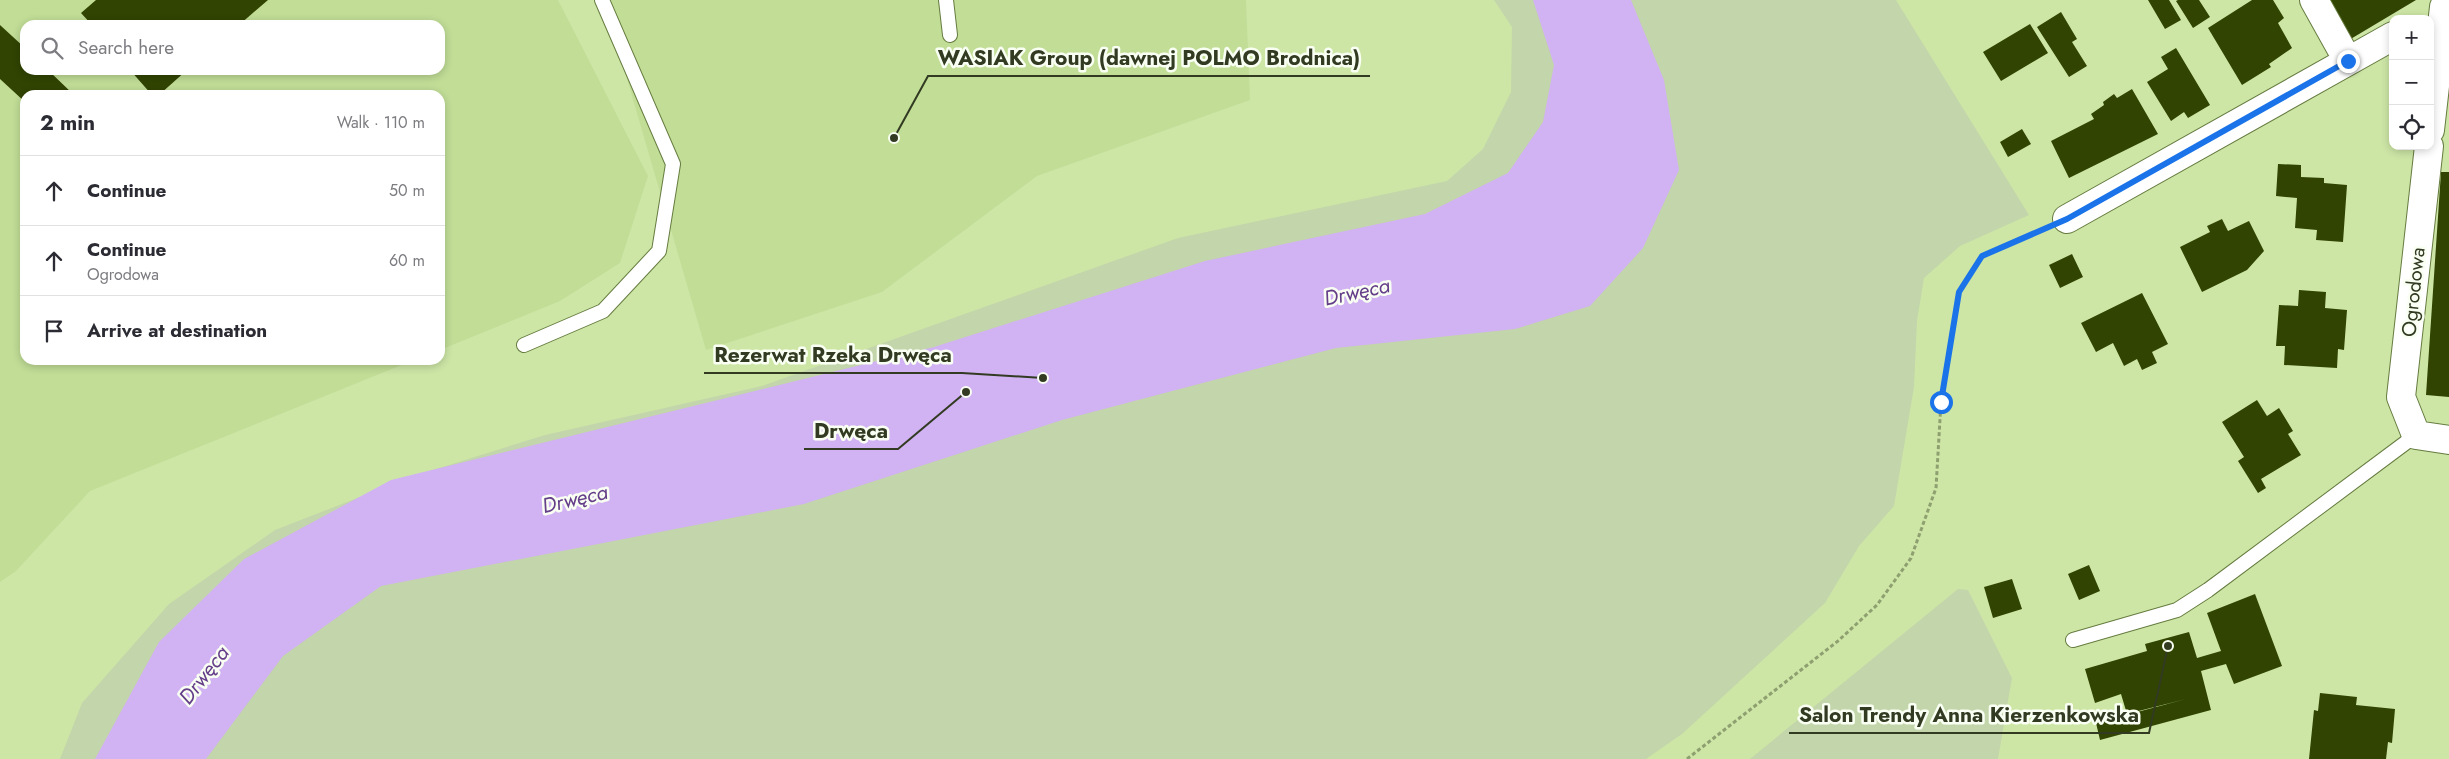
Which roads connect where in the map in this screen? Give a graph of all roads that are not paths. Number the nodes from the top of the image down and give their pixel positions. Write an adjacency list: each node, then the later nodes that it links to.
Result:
1 (602, 0): 11 (lane)
2 (946, 0): 5 (lane)
3 (2314, 0): 7 (street)
4 (2438, 10): 8 (street)
5 (950, 35)
6 (2389, 38): 7 (street)
7 (2348, 61): 10 (street)
8 (2432, 105)
9 (2428, 150): 12 (street, Ogrodowa)
10 (2067, 219)
11 (524, 345)
12 (2416, 435): 13 (street); 14 (lane)
13 (2449, 440)
14 (2073, 640)

